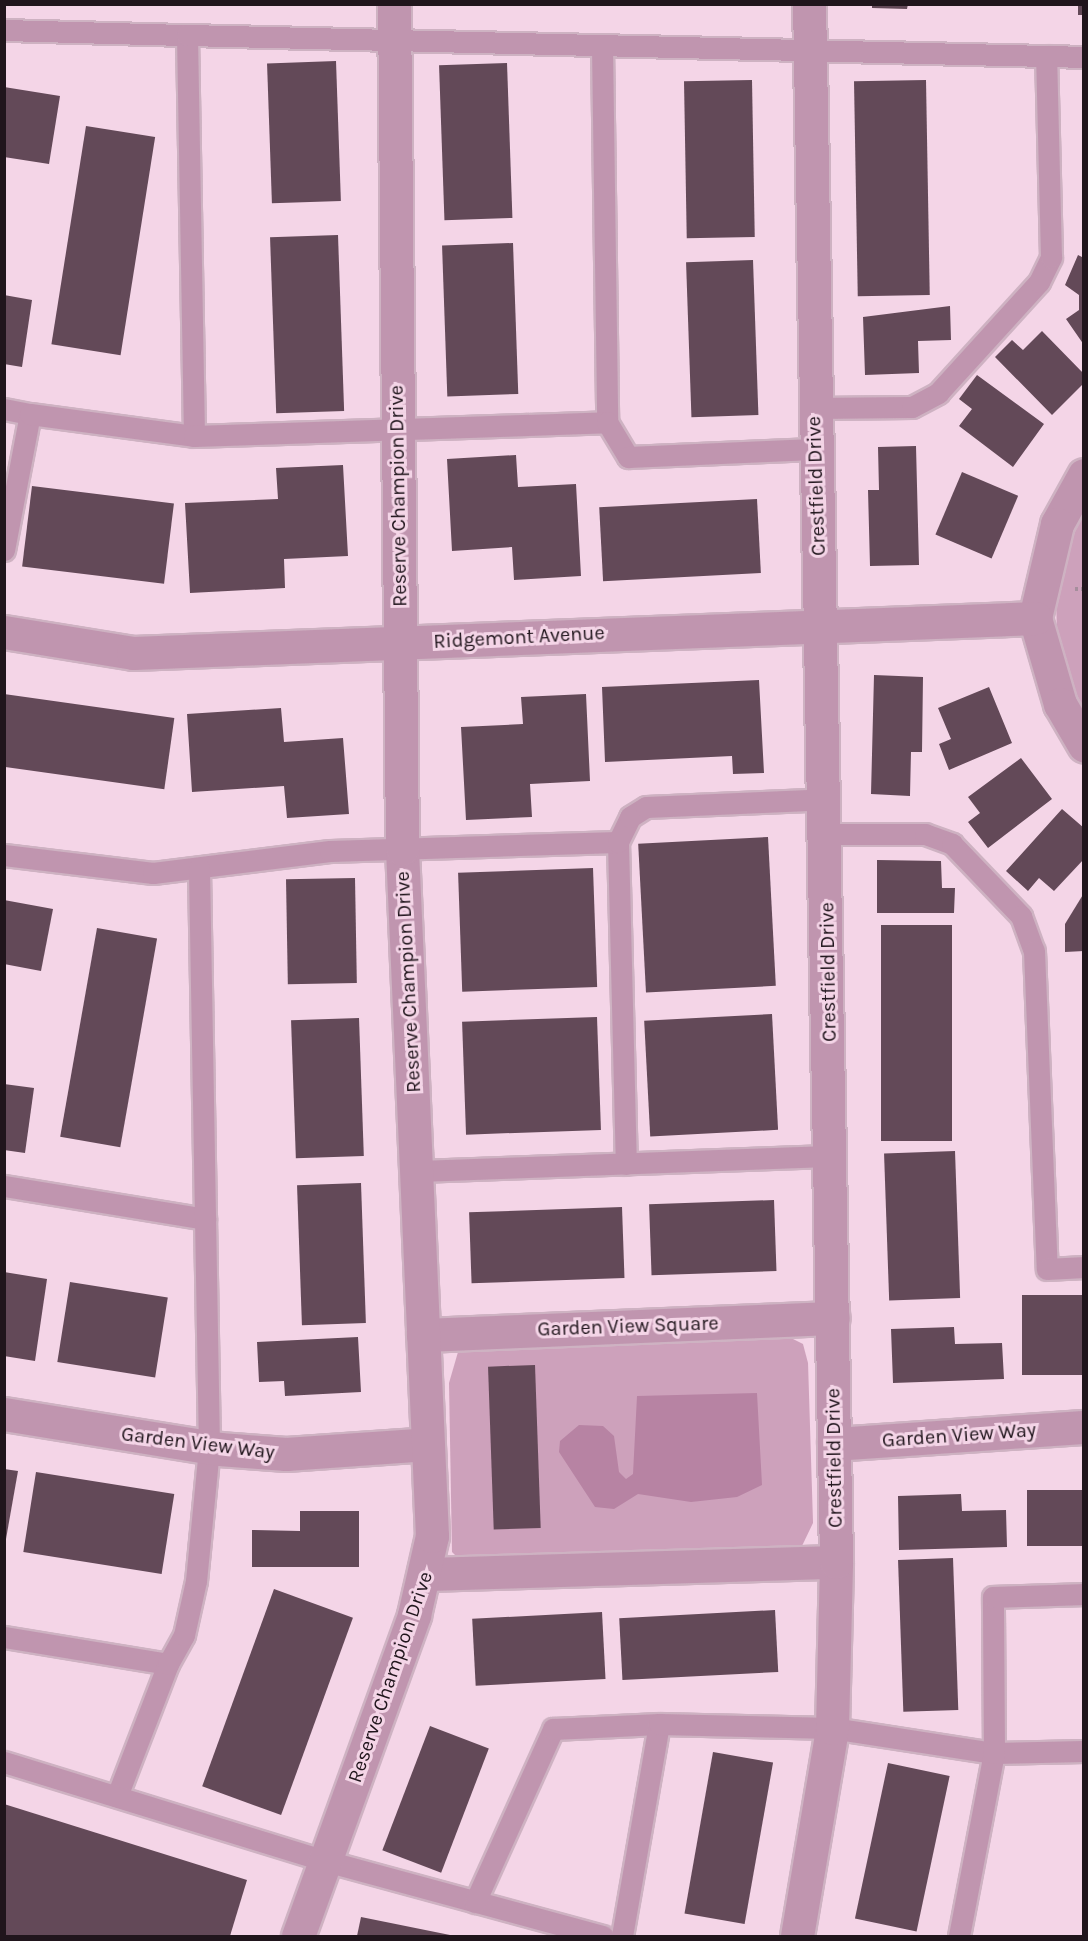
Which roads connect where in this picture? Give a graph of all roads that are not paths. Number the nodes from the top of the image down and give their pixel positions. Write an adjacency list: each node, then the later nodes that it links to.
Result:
1 (394, 4): 5 (street, Reserve Champion Drive)
2 (809, 4): 7 (street, Crestfield Drive)
3 (4, 30): 4 (lane)
4 (187, 35): 5 (lane); 15 (lane)
5 (394, 38): 6 (lane); 14 (street, Reserve Champion Drive)
6 (602, 46): 7 (lane); 13 (lane)
7 (809, 50): 8 (lane); 10 (street, Crestfield Drive)
8 (1046, 56): 9 (lane); 10 (lane)
9 (1083, 57)
10 (813, 408): 16 (street, Crestfield Drive)
11 (4, 410): 12 (lane)
12 (30, 414): 15 (lane); 18 (lane)
13 (607, 422): 14 (lane); 16 (lane)
14 (397, 430): 15 (lane); 22 (street, Reserve Champion Drive)
15 (194, 436)
16 (813, 449): 20 (street, Crestfield Drive)
17 (1083, 475): 19 (street)
18 (4, 550)
19 (1035, 618): 20 (street, Ridgemont Avenue); 23 (street)
20 (823, 625): 22 (street, Ridgemont Avenue); 24 (street, Crestfield Drive)
21 (4, 632): 22 (street, Ridgemont Avenue)
22 (399, 643): 27 (street, Reserve Champion Drive)
23 (1083, 745)
24 (826, 799): 25 (street, Crestfield Drive); 26 (lane)
25 (827, 834): 30 (street, Crestfield Drive); 35 (lane)
26 (618, 842): 27 (lane); 31 (lane)
27 (402, 849): 29 (lane); 32 (street, Reserve Champion Drive)
28 (4, 855): 29 (lane)
29 (199, 868): 34 (lane)
30 (831, 1156): 31 (lane); 36 (street, Crestfield Drive)
31 (626, 1164): 32 (lane)
32 (416, 1171): 37 (street, Reserve Champion Drive)
33 (4, 1186): 34 (lane)
34 (205, 1219): 42 (lane)
35 (1083, 1268)
36 (833, 1318): 37 (street, Garden View Square); 41 (street, Crestfield Drive)
37 (423, 1335): 40 (street, Reserve Champion Drive)
38 (4, 1414): 42 (street, Garden View Way)
39 (1083, 1427): 41 (street, Garden View Way)
40 (428, 1444): 42 (street, Garden View Way); 44 (street, Reserve Champion Drive)
41 (834, 1444): 43 (street, Crestfield Drive)
42 (209, 1448): 47 (lane)
43 (836, 1562): 44 (street); 49 (street, Crestfield Drive)
44 (427, 1574): 54 (street, Reserve Champion Drive)
45 (1083, 1594): 51 (lane)
46 (4, 1637): 47 (lane)
47 (168, 1664): 53 (lane)
48 (659, 1724): 49 (lane); 55 (lane); 58 (lane)
49 (832, 1728): 51 (lane); 59 (street, Crestfield Drive)
50 (1083, 1751): 51 (lane)
51 (994, 1753): 60 (lane)
52 (4, 1762): 53 (lane)
53 (117, 1796): 54 (lane)
54 (326, 1861): 55 (lane); 56 (street, Reserve Champion Drive)
55 (475, 1902): 57 (lane)
56 (298, 1936)
57 (603, 1936)
58 (622, 1936)
59 (797, 1936)
60 (959, 1936)

